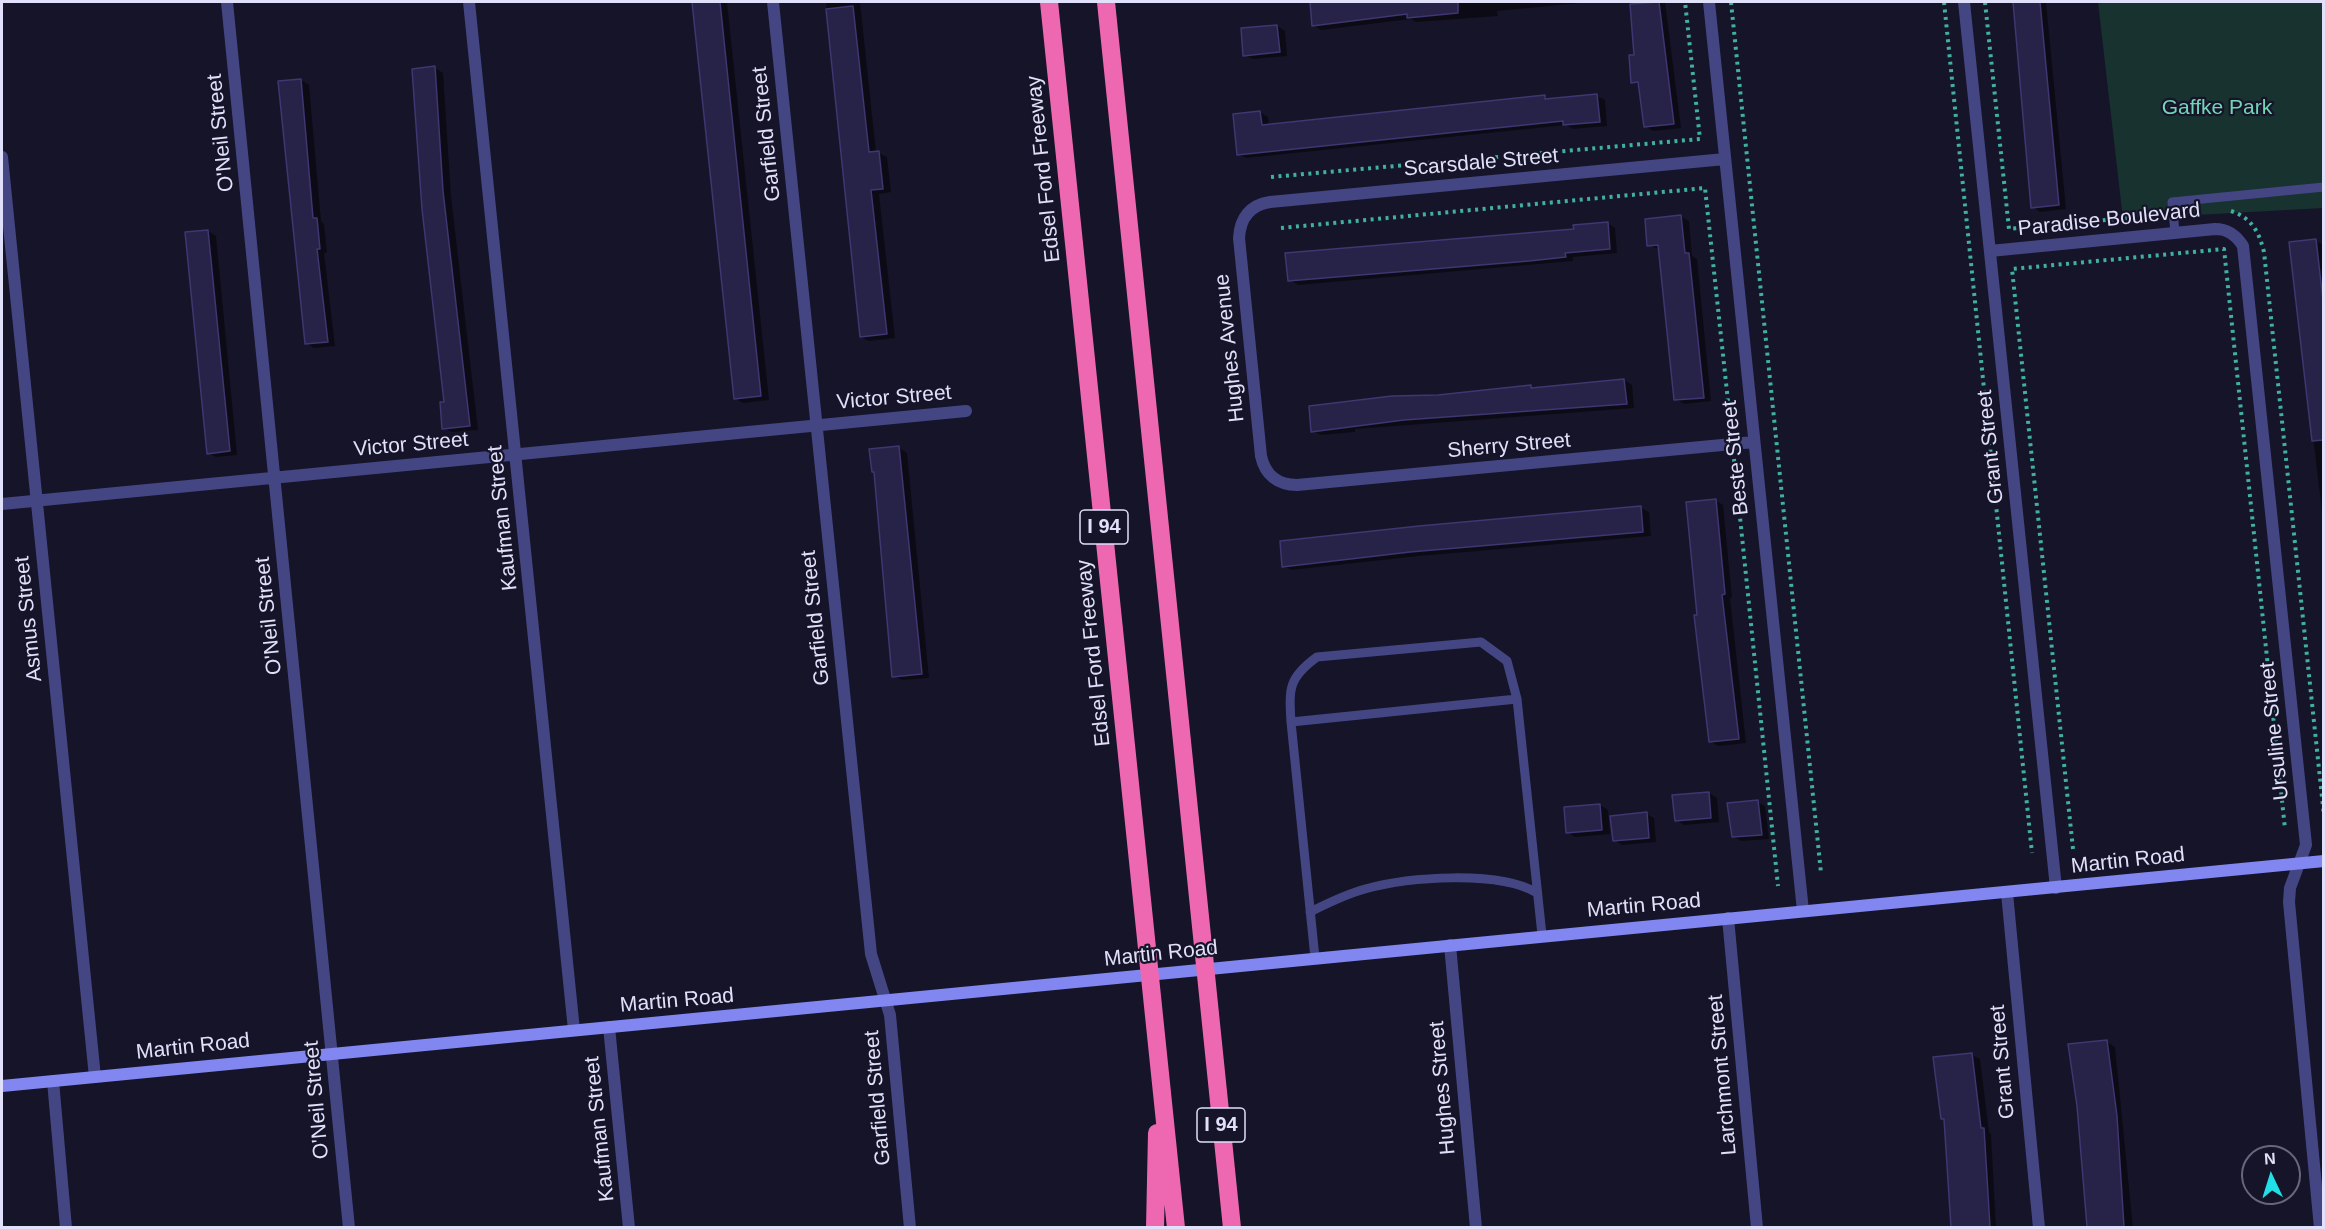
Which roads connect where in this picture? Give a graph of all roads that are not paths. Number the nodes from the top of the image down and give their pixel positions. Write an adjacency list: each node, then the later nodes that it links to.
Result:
1 (227, 2): 19 (street, O'Neil Street)
2 (469, 2): 18 (street, Kaufman Street)
3 (773, 2): 16 (street, Garfield Street)
4 (1049, 2): 40 (highway, Edsel Ford Freeway / I 94)
5 (1106, 2): 50 (highway, I 94)
6 (1709, 2): 9 (street, Beste Street)
7 (1964, 2): 14 (street, Grant Street)
8 (2, 157): 21 (street, Asmus Street)
9 (1725, 159): 11 (street, Scarsdale Street); 17 (street, Beste Street)
10 (2324, 187): 12 (lane)
11 (1245, 215): 20 (street, Hughes Avenue)
12 (2175, 232): 13 (street, Paradise Boulevard); 14 (street, Paradise Boulevard)
13 (2231, 233): 26 (street, Ursuline Street)
14 (1990, 251): 27 (street, Grant Street)
15 (966, 411): 16 (street, Victor Street)
16 (816, 425): 18 (street, Victor Street); 36 (street, Garfield Street)
17 (1754, 442): 20 (street, Sherry Street); 30 (street, Beste Street)
18 (516, 455): 19 (street, Victor Street); 38 (street, Kaufman Street)
19 (274, 476): 21 (street, Victor Street); 39 (street, O'Neil Street)
20 (1269, 476)
21 (36, 500): 22 (street, Victor Street); 41 (street, Asmus Street)
22 (2, 504)
23 (1517, 699): 24 (lane); 24 (lane); 28 (lane)
24 (1291, 722): 31 (lane)
25 (2324, 861): 26 (street, Martin Road)
26 (2300, 863): 27 (street, Martin Road); 54 (street, Ursuline Street)
27 (2056, 888): 29 (street, Martin Road)
28 (1537, 893): 31 (lane); 33 (lane)
29 (2007, 893): 30 (street, Martin Road); 53 (street, Grant Street)
30 (1803, 911): 32 (street, Martin Road)
31 (1310, 912): 35 (lane)
32 (1728, 918): 33 (street, Martin Road); 52 (street, Larchmont Street)
33 (1542, 935): 34 (street, Martin Road)
34 (1450, 945): 35 (street, Martin Road); 51 (street, Hughes Street)
35 (1315, 958): 36 (street, Martin Road)
36 (886, 1001): 37 (street, Martin Road); 47 (street, Garfield Street)
37 (609, 1027): 38 (street, Martin Road); 46 (street, Kaufman Street)
38 (574, 1030): 39 (street, Martin Road)
39 (333, 1052): 41 (street, Martin Road); 45 (street, O'Neil Street)
40 (1158, 1053): 48 (highway); 49 (highway, Edsel Ford Freeway / I 94)
41 (95, 1077): 42 (street, Martin Road)
42 (53, 1081): 43 (street, Martin Road); 44 (street)
43 (2, 1086)
44 (66, 1227)
45 (349, 1227)
46 (629, 1227)
47 (910, 1227)
48 (1155, 1227)
49 (1176, 1227)
50 (1232, 1227)
51 (1476, 1227)
52 (1757, 1227)
53 (2039, 1227)
54 (2320, 1227)

